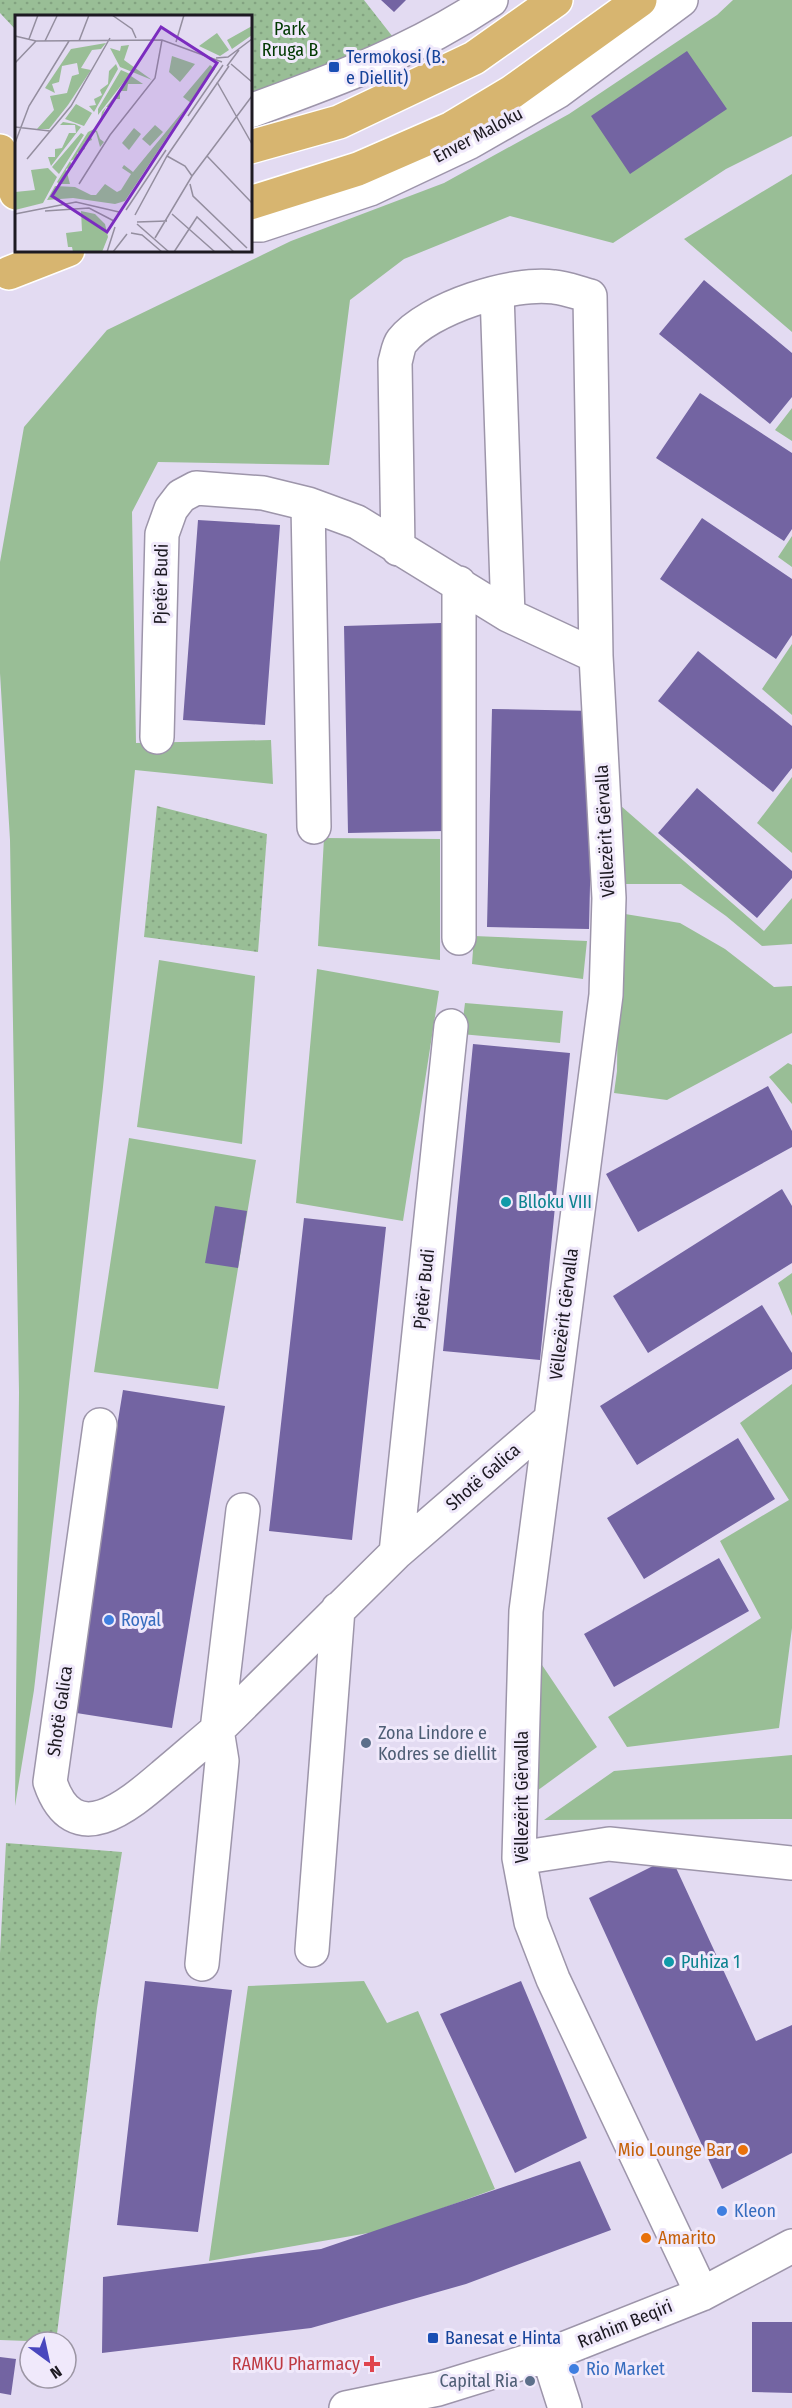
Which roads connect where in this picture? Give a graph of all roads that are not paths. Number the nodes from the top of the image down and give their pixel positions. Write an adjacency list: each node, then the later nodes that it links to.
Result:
1 (491, 0): 5 (street)
2 (556, 0): 6 (main road)
3 (640, 0): 9 (main road, Enver Maloku)
4 (681, 0): 10 (street, Enver Maloku)
5 (252, 110)
6 (252, 146)
7 (7, 156): 8 (main road)
8 (15, 189)
9 (252, 202)
10 (252, 225)
11 (62, 252): 12 (main road)
12 (13, 269)
13 (496, 293): 15 (street); 17 (street); 18 (street, Vëllezërit Gërvalla)
14 (308, 504): 15 (street, Pjetër Budi); 19 (street, Pjetër Budi); 20 (street)
15 (398, 549): 16 (street, Pjetër Budi)
16 (459, 583): 17 (street, Pjetër Budi); 21 (street)
17 (508, 615): 18 (street, Pjetër Budi)
18 (596, 656): 23 (street, Vëllezërit Gërvalla)
19 (157, 736)
20 (314, 827)
21 (459, 938)
22 (452, 1026): 26 (street, Pjetër Budi)
23 (550, 1420): 26 (street, Shotë Galica); 29 (street, Vëllezërit Gërvalla)
24 (100, 1425): 28 (street, Shotë Galica)
25 (243, 1510): 28 (street)
26 (396, 1553): 27 (street, Shotë Galica)
27 (338, 1609): 28 (street, Shotë Galica); 31 (street)
28 (217, 1730): 32 (street)
29 (519, 1857): 30 (street); 34 (street, Vëllezërit Gërvalla)
30 (792, 1863)
31 (312, 1950)
32 (202, 1964)
33 (792, 2246): 34 (street, Rrahim Beqiri)
34 (702, 2294): 35 (street, Rrahim Beqiri)
35 (548, 2355): 36 (street, Rrahim Beqiri); 37 (street)
36 (346, 2408)
37 (565, 2408)

